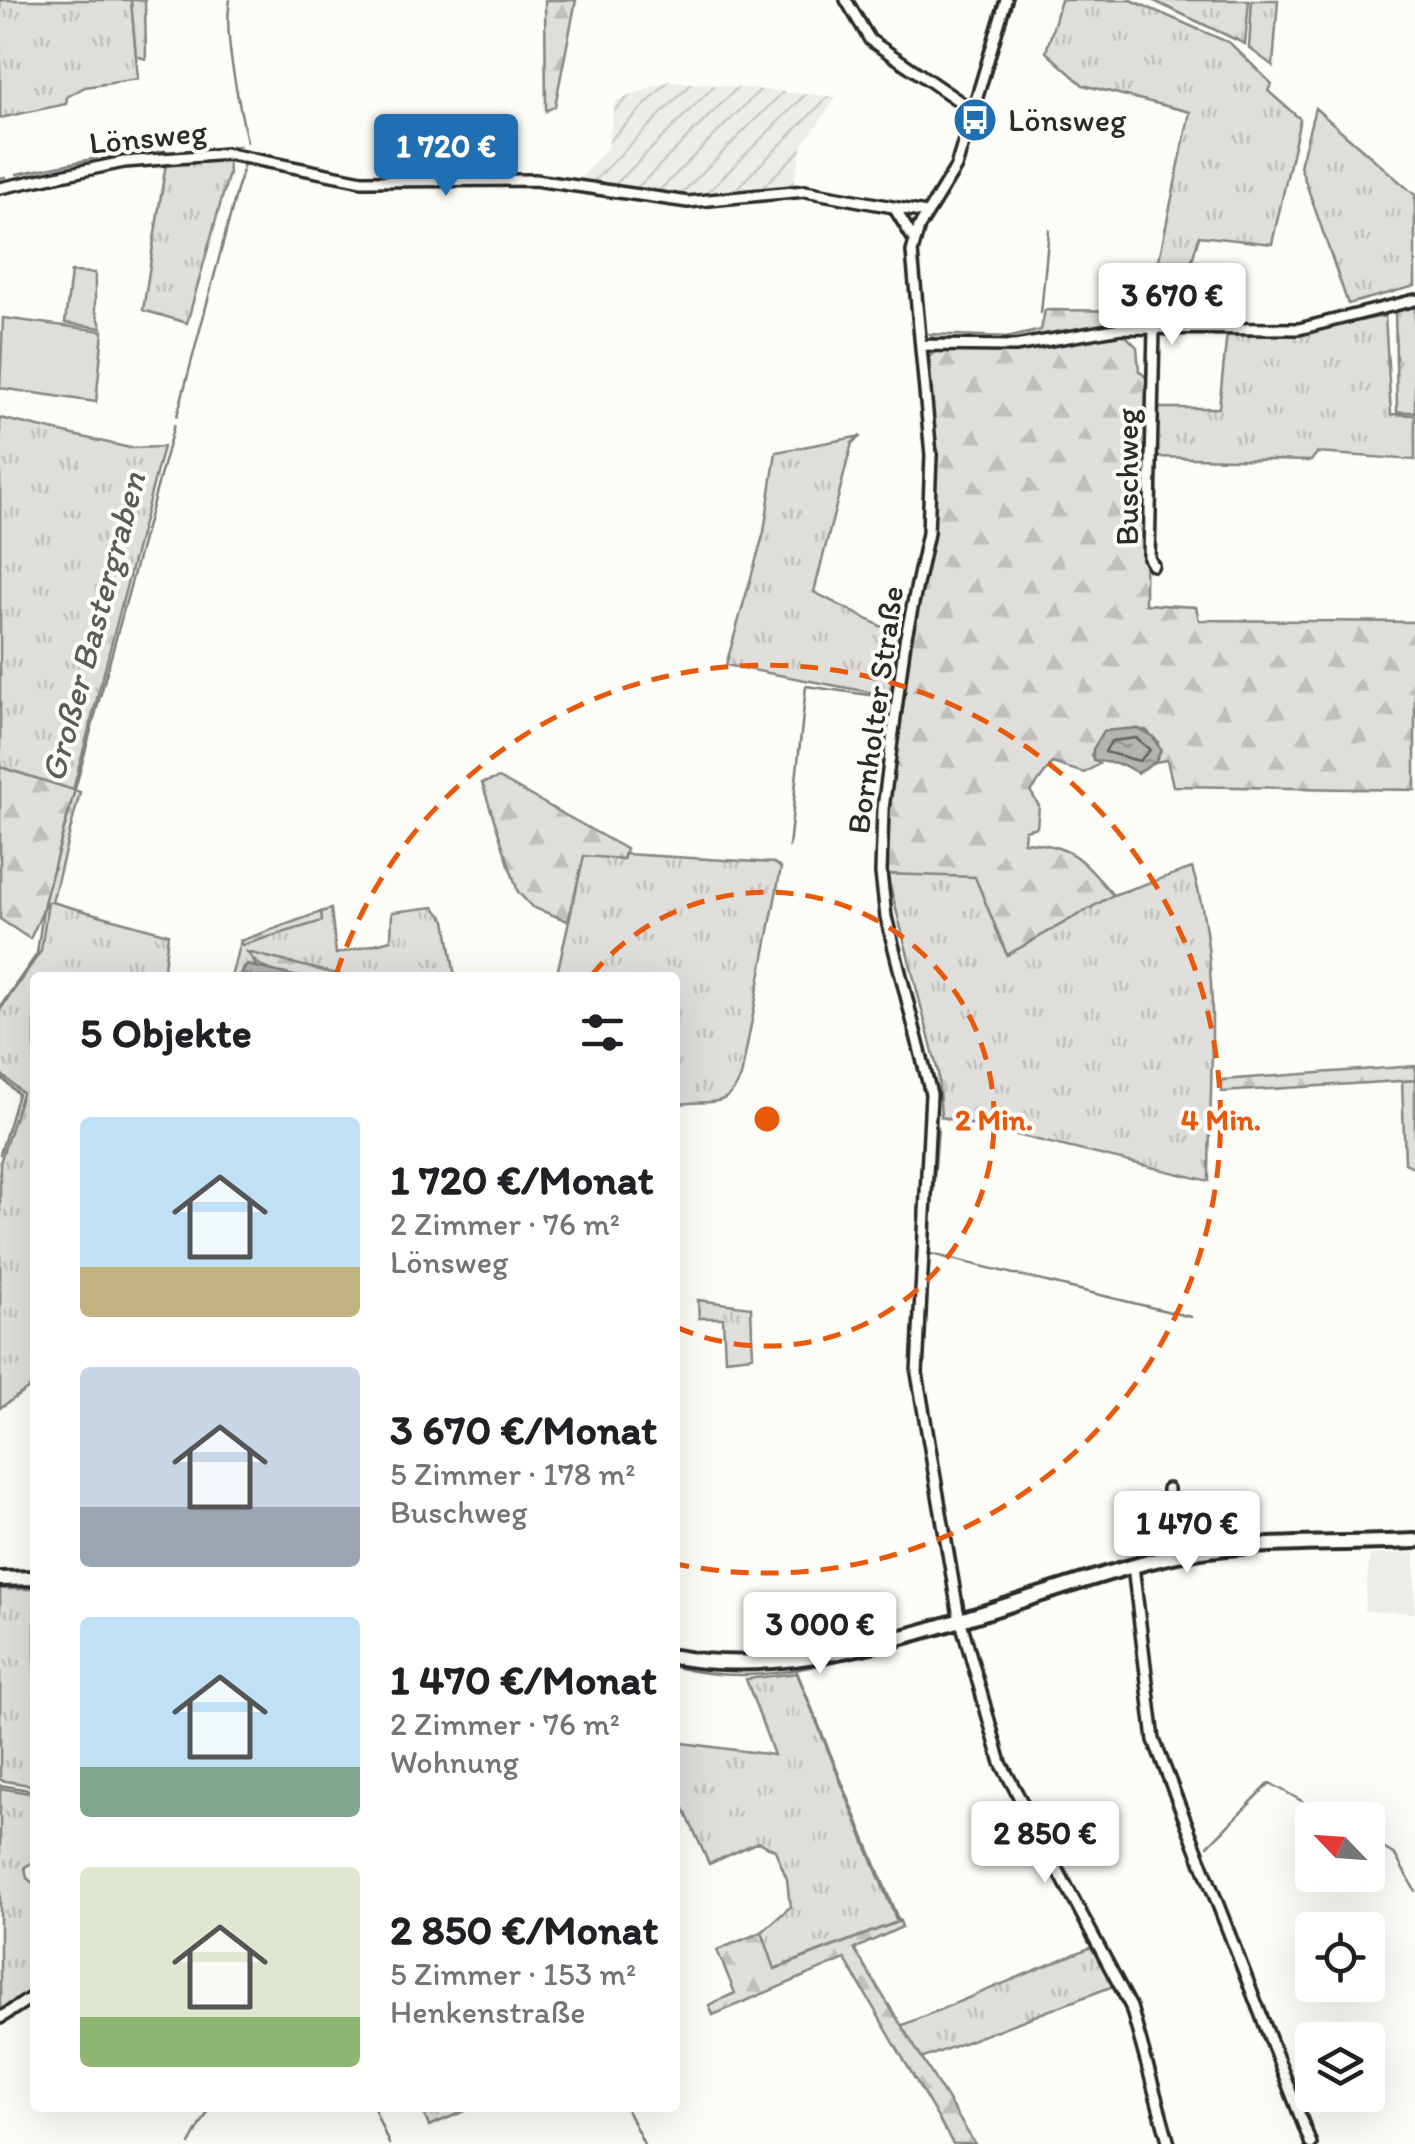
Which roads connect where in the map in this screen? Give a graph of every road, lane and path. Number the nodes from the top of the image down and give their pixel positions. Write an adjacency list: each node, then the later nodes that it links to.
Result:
1 (846, 0): 3 (street)
2 (1006, 0): 3 (street, Bornholter Straße)
3 (972, 110): 6 (street, Bornholter Straße)
4 (0, 188): 5 (street, Lönsweg)
5 (895, 209): 6 (street, Lönsweg); 7 (street)
6 (926, 213): 7 (street, Bornholter Straße)
7 (914, 240): 10 (street, Bornholter Straße)
8 (1415, 300): 9 (street)
9 (1154, 328): 10 (street); 11 (street, Buschweg)
10 (922, 345): 18 (street, Bornholter Straße)
11 (1154, 565)
12 (1168, 1489): 14 (street)
13 (1415, 1541): 14 (street)
14 (1169, 1556): 15 (street)
15 (1133, 1566): 18 (street); 23 (street)
16 (30, 1578): 17 (street)
17 (0, 1579)
18 (959, 1617): 19 (street); 22 (street, Bornholter Straße)
19 (680, 1657)
20 (30, 1998): 21 (street)
21 (0, 2018)
22 (1169, 2144)
23 (1311, 2144)

